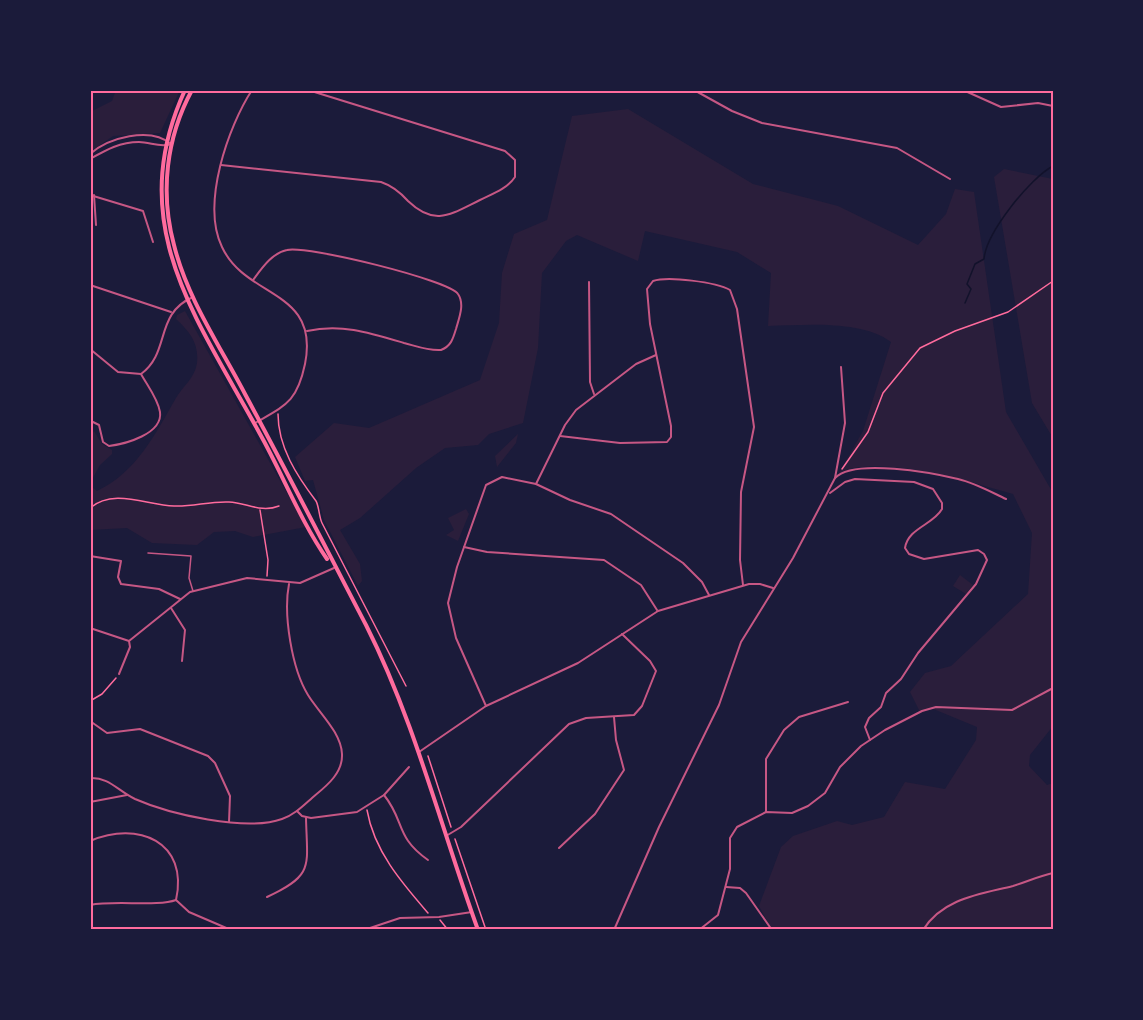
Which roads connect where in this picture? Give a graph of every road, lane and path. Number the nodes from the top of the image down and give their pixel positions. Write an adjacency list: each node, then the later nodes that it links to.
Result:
1 (185, 90): 8 (main road)
2 (192, 90): 9 (main road)
3 (252, 90): 13 (street)
4 (308, 90): 13 (street)
5 (694, 90): 14 (street)
6 (963, 90): 7 (street)
7 (1053, 106)
8 (166, 139): 9 (street); 10 (main road); 11 (street)
9 (171, 144): 10 (street); 22 (main road)
10 (164, 147): 12 (street); 22 (main road)
11 (90, 154)
12 (90, 159)
13 (220, 165): 18 (street)
14 (950, 179)
15 (92, 195): 16 (street); 17 (street)
16 (96, 225)
17 (153, 242)
18 (253, 280): 24 (street); 24 (street)
19 (1053, 281): 34 (path)
20 (589, 282): 29 (street)
21 (90, 285): 23 (street)
22 (191, 298): 23 (street); 32 (main road)
23 (171, 312): 28 (street)
24 (307, 331): 30 (street)
25 (90, 349): 28 (street)
26 (656, 355): 29 (street); 33 (street); 48 (street)
27 (841, 367): 35 (street)
28 (141, 374): 31 (street)
29 (594, 394): 33 (street)
30 (277, 411): 32 (street); 60 (path)
31 (91, 421)
32 (257, 422): 45 (main road)
33 (560, 436): 36 (street)
34 (839, 474): 35 (street); 38 (street)
35 (835, 478): 37 (street)
36 (536, 484): 42 (street); 51 (street)
37 (827, 495): 49 (street); 67 (street)
38 (1006, 499)
39 (279, 506): 41 (path)
40 (90, 508): 41 (path)
41 (260, 509): 46 (path)
42 (464, 547): 54 (street); 64 (street)
43 (148, 553): 50 (lane)
44 (90, 556): 52 (street)
45 (334, 568): 47 (street); 68 (main road)
46 (267, 580): 47 (street); 50 (street)
47 (289, 584): 76 (street)
48 (743, 585): 49 (street); 51 (street)
49 (773, 588): 99 (street)
50 (194, 591): 52 (street)
51 (709, 595): 54 (street)
52 (180, 599): 53 (street)
53 (171, 608): 57 (street); 58 (street)
54 (658, 610): 56 (street)
55 (90, 628): 57 (street)
56 (622, 634): 64 (street); 65 (street)
57 (129, 641): 59 (street)
58 (182, 661)
59 (119, 674): 62 (path)
60 (406, 686)
61 (1053, 688): 67 (street)
62 (90, 700)
63 (848, 702): 77 (street)
64 (486, 706): 68 (street)
65 (614, 717): 81 (street); 84 (street)
66 (90, 721): 79 (street)
67 (870, 740): 77 (street)
68 (419, 752): 81 (main road)
69 (428, 756): 80 (path)
70 (409, 767): 73 (street)
71 (90, 777): 72 (street)
72 (127, 795): 74 (street); 79 (street)
73 (384, 795): 75 (street); 85 (street)
74 (90, 802)
75 (367, 807): 78 (street); 92 (path)
76 (297, 811): 78 (street); 79 (street)
77 (766, 812): 87 (street)
78 (306, 818): 88 (street)
79 (229, 822)
80 (451, 829)
81 (446, 836): 91 (main road)
82 (455, 839): 98 (path)
83 (90, 842): 89 (street)
84 (559, 848)
85 (428, 860)
86 (1053, 873): 102 (street)
87 (726, 887): 100 (street); 101 (street)
88 (267, 897)
89 (176, 900): 90 (street); 94 (street)
90 (90, 905)
91 (472, 912): 93 (street); 97 (main road)
92 (430, 917): 93 (street); 95 (street)
93 (439, 917): 96 (path)
94 (231, 930)
95 (364, 930)
96 (448, 930)
97 (478, 930)
98 (486, 930)
99 (614, 930)
100 (699, 930)
101 (772, 930)
102 (923, 930)

